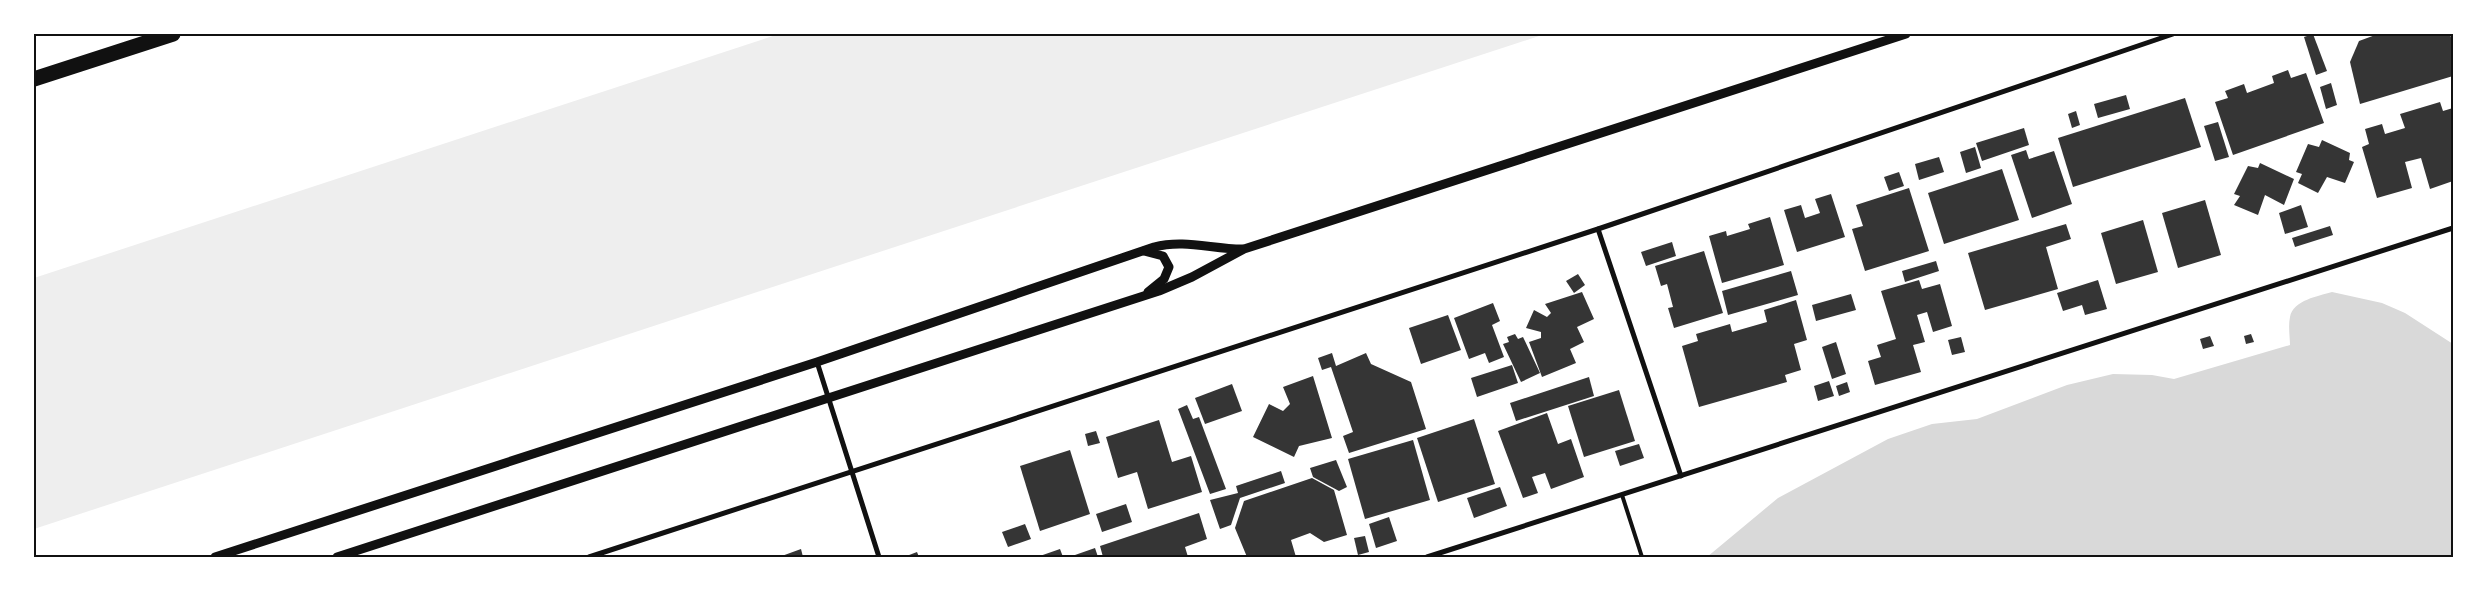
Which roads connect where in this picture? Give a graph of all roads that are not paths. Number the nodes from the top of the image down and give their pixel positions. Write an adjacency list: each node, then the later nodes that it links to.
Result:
1 (173, 34): 4 (highway)
2 (1906, 34): 7 (street)
3 (2173, 34): 6 (street)
4 (34, 79)
5 (2453, 228): 13 (street)
6 (1598, 229): 12 (street); 13 (street)
7 (1244, 249): 8 (street); 9 (street)
8 (1141, 251): 9 (street); 10 (street)
9 (1144, 295): 11 (street)
10 (817, 362): 11 (street); 15 (street)
11 (828, 396): 12 (street); 16 (street)
12 (852, 472): 17 (street); 18 (street)
13 (1681, 476): 14 (street)
14 (1622, 495): 19 (street); 20 (lane)
15 (216, 557)
16 (337, 557)
17 (589, 557)
18 (879, 557)
19 (1427, 557)
20 (1642, 557)

